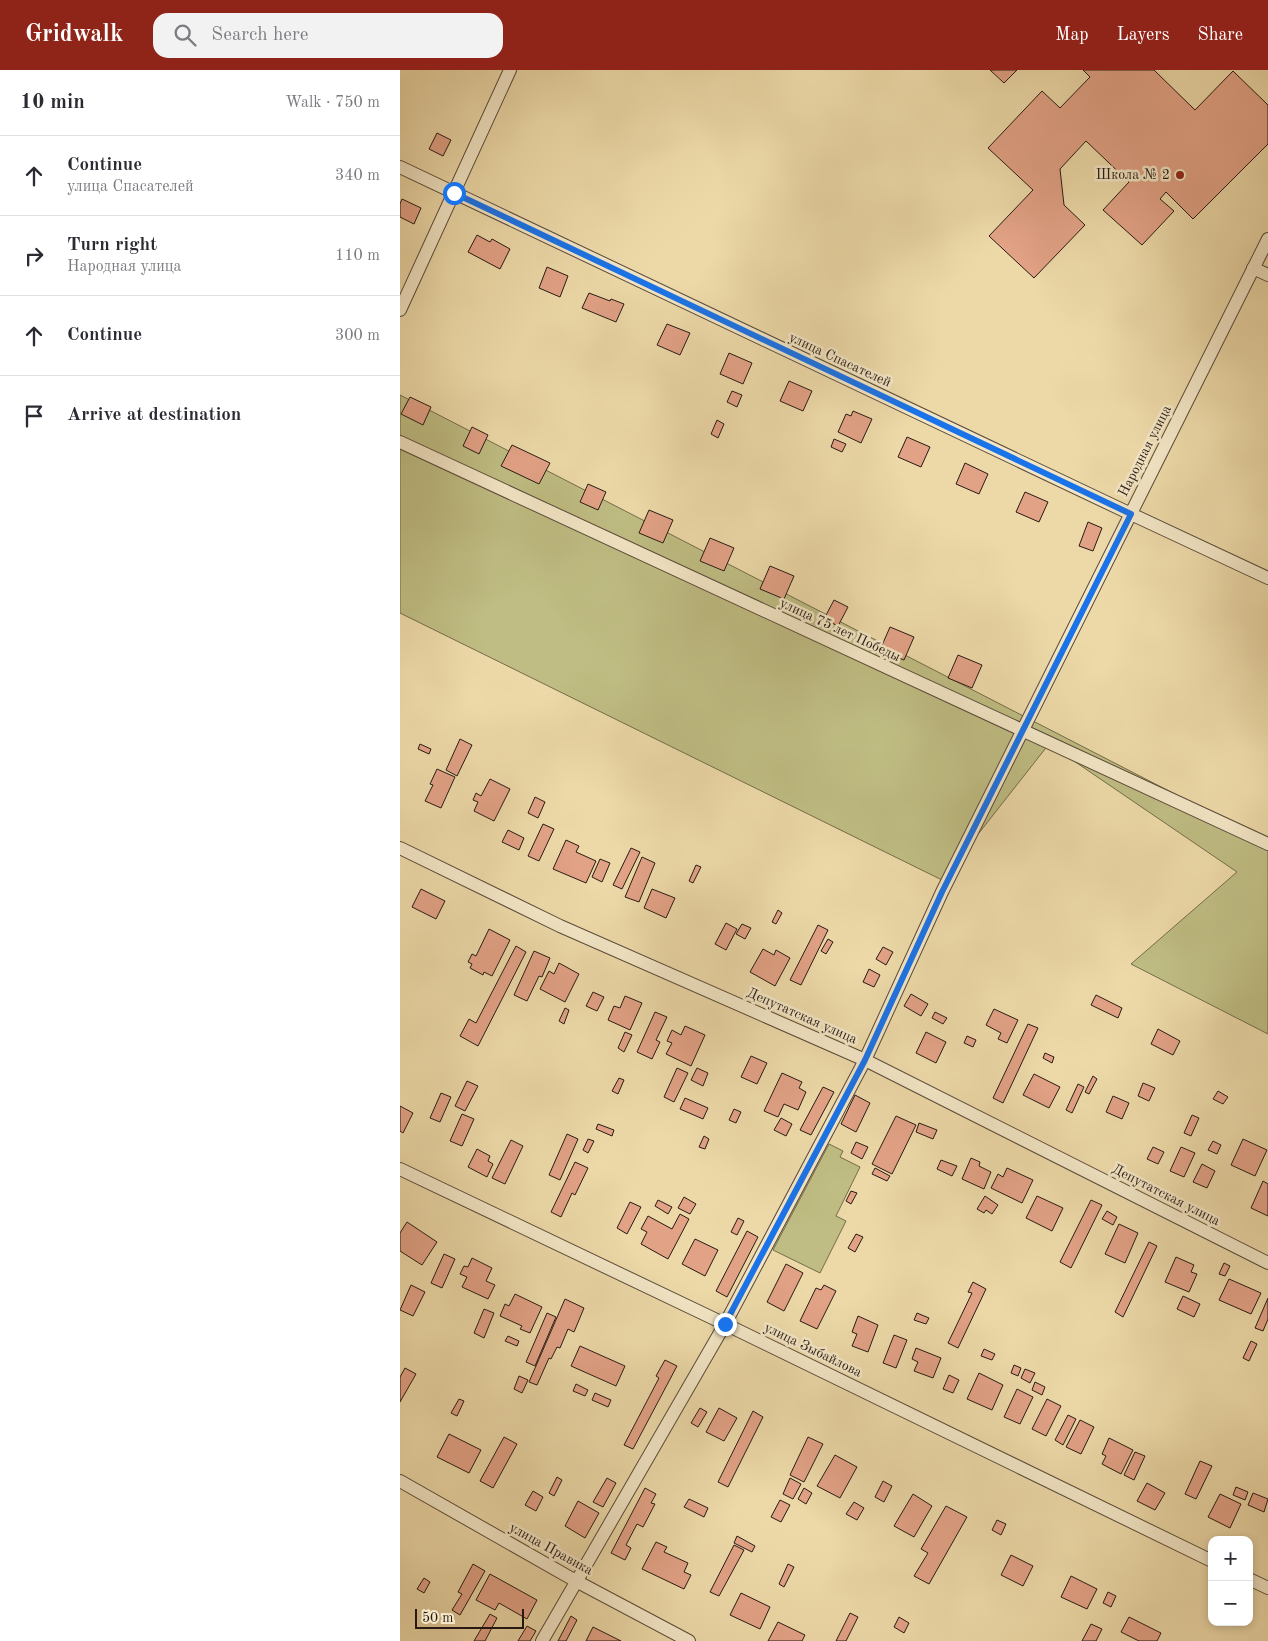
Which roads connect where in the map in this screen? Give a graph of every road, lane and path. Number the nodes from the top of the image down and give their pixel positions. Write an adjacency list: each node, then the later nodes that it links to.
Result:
1 (510, 70): 3 (street)
2 (400, 167): 3 (street, улица Спасателей)
3 (454, 193): 7 (street); 9 (street, улица Спасателей)
4 (1268, 239): 5 (street, Народная улица)
5 (1253, 268): 6 (street); 9 (street, Народная улица)
6 (1268, 275)
7 (400, 310)
8 (400, 442): 11 (street, улица 75 лет Победы)
9 (1131, 514): 10 (street, улица Спасателей); 11 (street, Народная улица)
10 (1268, 578)
11 (1023, 731): 12 (street, улица 75 лет Победы); 14 (street, Народная улица)
12 (1268, 844)
13 (400, 848): 14 (street, Депутатская улица)
14 (865, 1060): 16 (street, Депутатская улица); 17 (street, Народная улица)
15 (400, 1169): 17 (street, улица Зыбайлова)
16 (1268, 1264)
17 (725, 1324): 19 (street, улица Зыбайлова); 20 (street, Народная улица)
18 (400, 1481): 20 (street, улица Правика)
19 (1208, 1559)
20 (576, 1580): 23 (street, Народная улица); 24 (street, улица Правика)
21 (1253, 1581): 22 (street)
22 (1268, 1588)
23 (542, 1641)
24 (689, 1641)

